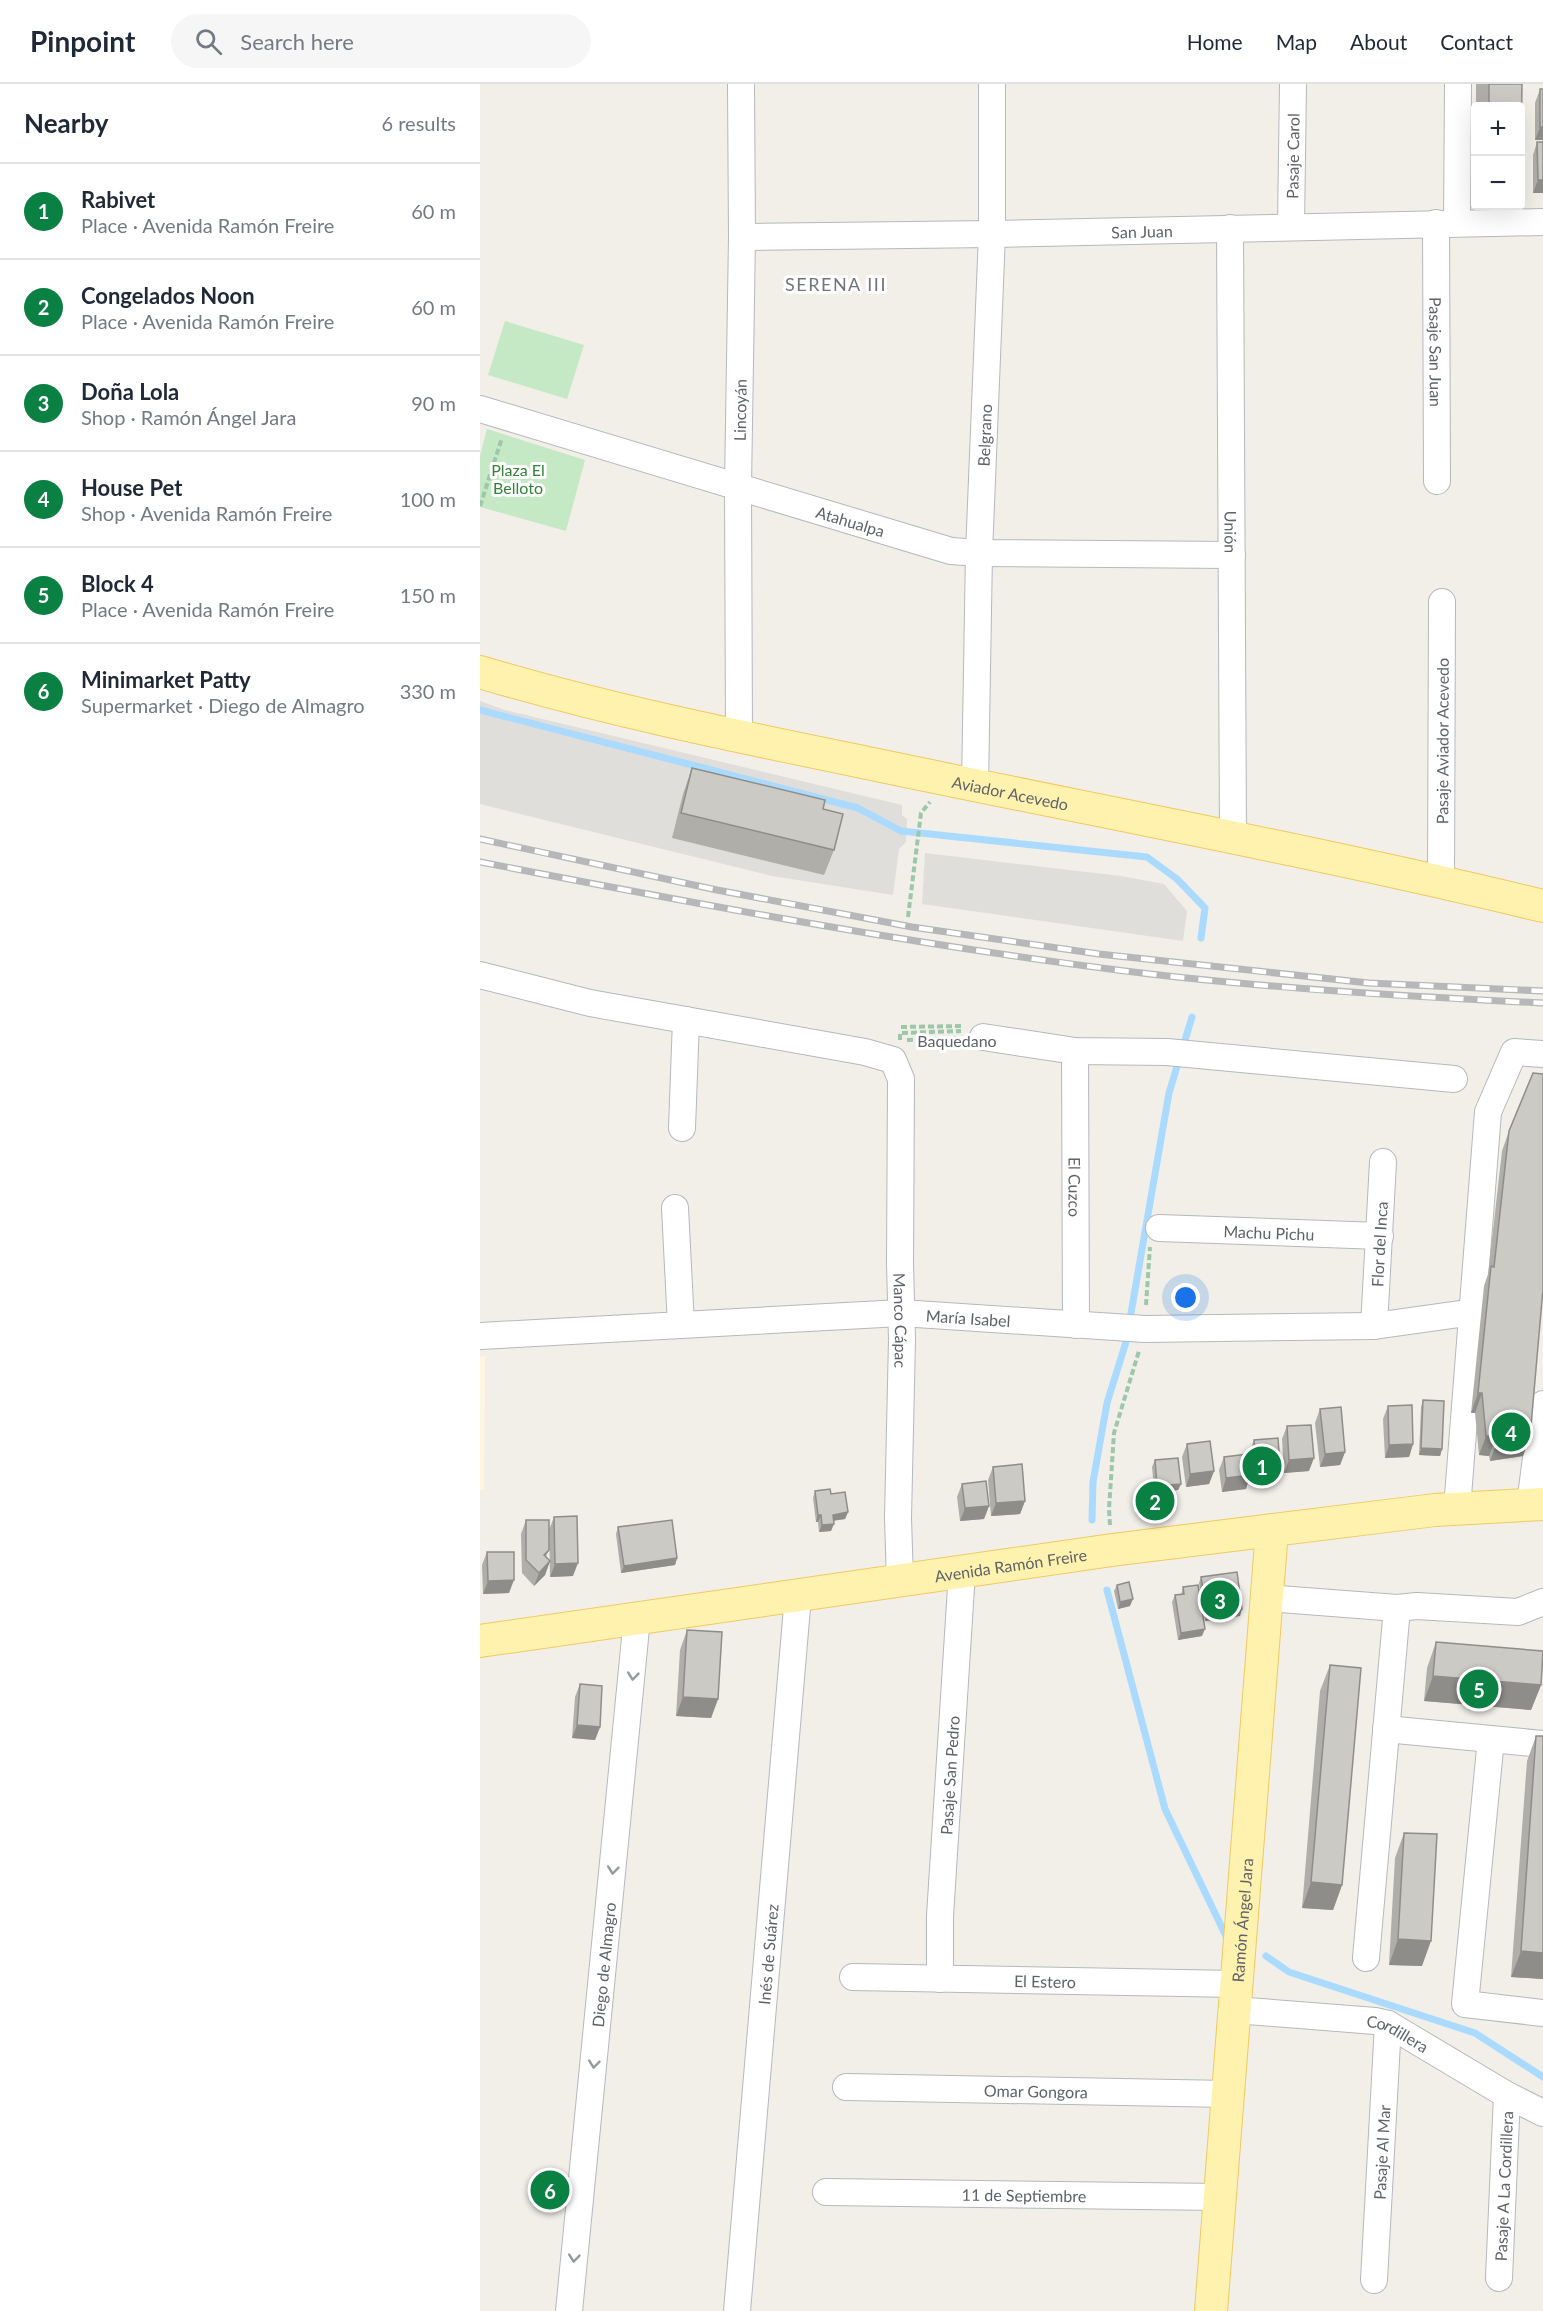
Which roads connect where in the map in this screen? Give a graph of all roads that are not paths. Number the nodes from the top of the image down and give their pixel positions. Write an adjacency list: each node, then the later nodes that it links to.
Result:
1 (741, 84): 10 (street, Lincoyán)
2 (992, 84): 9 (street, Belgrano)
3 (1293, 84): 7 (street, Pasaje Carol)
4 (1458, 84): 6 (street, Pasaje San Juan)
5 (1543, 222): 6 (street, San Juan)
6 (1446, 223): 7 (street, San Juan); 12 (street, Pasaje San Juan)
7 (1291, 226): 8 (street, San Juan)
8 (1230, 228): 9 (street, San Juan); 15 (street, Unión)
9 (992, 234): 10 (street, San Juan); 14 (street, Belgrano)
10 (742, 237): 13 (street, Lincoyán)
11 (480, 409): 13 (street, Atahualpa)
12 (1437, 481)
13 (738, 486): 14 (street, Atahualpa); 18 (street, Lincoyán)
14 (979, 553): 15 (street, Atahualpa); 19 (street, Belgrano)
15 (1232, 555): 20 (street, Unión)
16 (1442, 602): 21 (street, Pasaje Aviador Acevedo)
17 (480, 672): 18 (main road, Aviador Acevedo)
18 (739, 736): 19 (main road, Aviador Acevedo)
19 (975, 786): 20 (main road, Aviador Acevedo)
20 (1233, 837): 21 (main road, Aviador Acevedo)
21 (1441, 882): 22 (main road, Aviador Acevedo)
22 (1543, 906)
23 (480, 975): 24 (street)
24 (686, 1020): 29 (street); 34 (street, Manco Cápac)
25 (972, 1031): 26 (street, Baquedano)
26 (1075, 1051): 28 (street, Baquedano); 37 (street, El Cuzco)
27 (1543, 1054): 35 (street)
28 (1454, 1078)
29 (682, 1128)
30 (1383, 1162): 33 (street, Flor del Inca)
31 (675, 1208): 36 (street)
32 (1159, 1228): 33 (street, Machu Pichu)
33 (1380, 1236): 38 (street, Flor del Inca)
34 (902, 1313): 36 (street, María Isabel); 37 (street, María Isabel); 45 (street, Manco Cápac)
35 (1470, 1313): 38 (street, María Isabel); 42 (street)
36 (681, 1325): 39 (street, María Isabel)
37 (1076, 1325): 38 (street, María Isabel)
38 (1374, 1326)
39 (480, 1336)
40 (1542, 1414): 41 (street)
41 (1536, 1504): 42 (main road, Avenida Ramón Freire)
42 (1456, 1509): 43 (main road, Avenida Ramón Freire)
43 (1272, 1530): 44 (main road, Avenida Ramón Freire); 47 (main road, Ramón Ángel Jara)
44 (962, 1572): 45 (main road, Avenida Ramón Freire); 57 (street, Pasaje San Pedro)
45 (900, 1581): 46 (main road, Avenida Ramón Freire)
46 (798, 1596): 50 (main road, Avenida Ramón Freire); 70 (street, Inés de Suárez)
47 (1267, 1598): 49 (street); 58 (main road, Ramón Ángel Jara)
48 (1543, 1602): 49 (street)
49 (1397, 1608): 52 (street)
50 (637, 1618): 51 (main road, Avenida Ramón Freire); 69 (street, Diego de Almagro, one-way to 69)
51 (480, 1641)
52 (1386, 1730): 53 (street); 55 (street)
53 (1491, 1739): 54 (street); 59 (street)
54 (1543, 1744)
55 (1366, 1958)
56 (853, 1977): 57 (street, El Estero)
57 (940, 1979): 58 (street, El Estero)
58 (1236, 1997): 60 (street, Cordillera); 62 (main road, Ramón Ángel Jara)
59 (1543, 2013)
60 (1388, 2024): 63 (street, Cordillera); 68 (street, Pasaje Al Mar)
61 (846, 2087): 62 (street, Omar Gongora)
62 (1228, 2094): 66 (main road, Ramón Ángel Jara)
63 (1507, 2095): 64 (street, Cordillera); 67 (street, Pasaje A La Cordillera)
64 (1543, 2113)
65 (826, 2192): 66 (street, 11 de Septiembre)
66 (1220, 2197): 71 (main road, Ramón Ángel Jara)
67 (1499, 2278)
68 (1374, 2280)
69 (569, 2311)
70 (737, 2311)
71 (1211, 2311)

